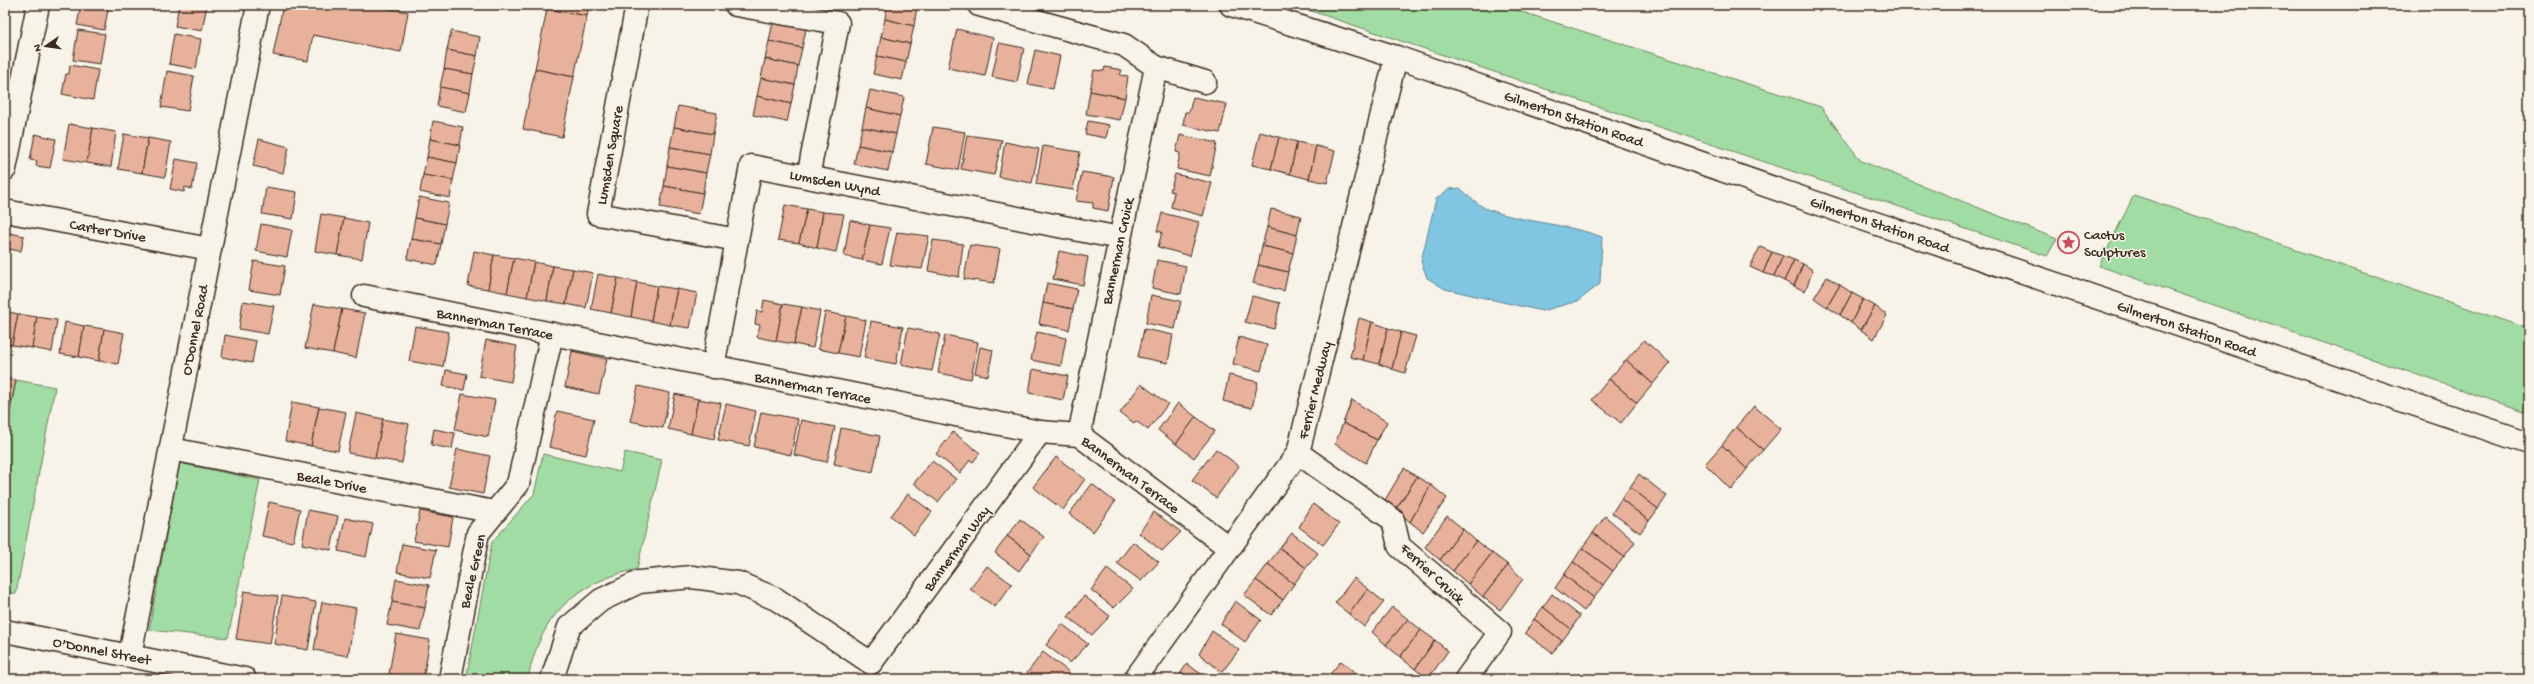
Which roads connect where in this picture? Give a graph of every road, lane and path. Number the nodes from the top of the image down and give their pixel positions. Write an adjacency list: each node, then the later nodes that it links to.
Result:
1 (258, 5): 15 (street, O'Donnel Road)
2 (637, 5): 14 (street, Lumsden Square)
3 (736, 5): 11 (street)
4 (979, 5): 8 (street)
5 (1231, 5): 7 (street, Gilmerton Station Road)
6 (32, 6): 10 (street)
7 (1396, 57): 21 (street, Gilmerton Station Road); 23 (street, Ferrier Medway)
8 (1156, 67): 9 (street); 13 (street, Bannerman Cruick)
9 (1205, 82)
10 (5, 168)
11 (808, 177): 13 (street, Lumsden Wynd); 14 (street, Lumsden Wynd)
12 (5, 211): 15 (street, Carter Drive)
13 (1120, 238): 20 (street, Bannerman Cruick)
14 (737, 240): 18 (street, Lumsden Wynd)
15 (210, 249): 22 (street, O'Donnel Road)
16 (364, 296): 17 (street, Bannerman Terrace)
17 (552, 334): 18 (street, Bannerman Terrace); 24 (street, Beale Green)
18 (713, 367): 19 (street, Bannerman Terrace)
19 (1040, 432): 20 (street, Bannerman Terrace); 30 (street, Bannerman Way)
20 (1079, 434): 25 (street, Bannerman Terrace)
21 (2529, 443)
22 (171, 449): 24 (street, Beale Drive); 27 (street, O'Donnel Road)
23 (1298, 453): 25 (street, Ferrier Medway); 32 (street, Ferrier Cruick)
24 (494, 512): 29 (street, Beale Green)
25 (1228, 547): 31 (street, Ferrier Medway)
26 (5, 631): 27 (street, O'Donnel Street)
27 (130, 655): 28 (street, O'Donnel Street)
28 (245, 679)
29 (450, 679)
30 (552, 679)
31 (1135, 679)
32 (1466, 679)

